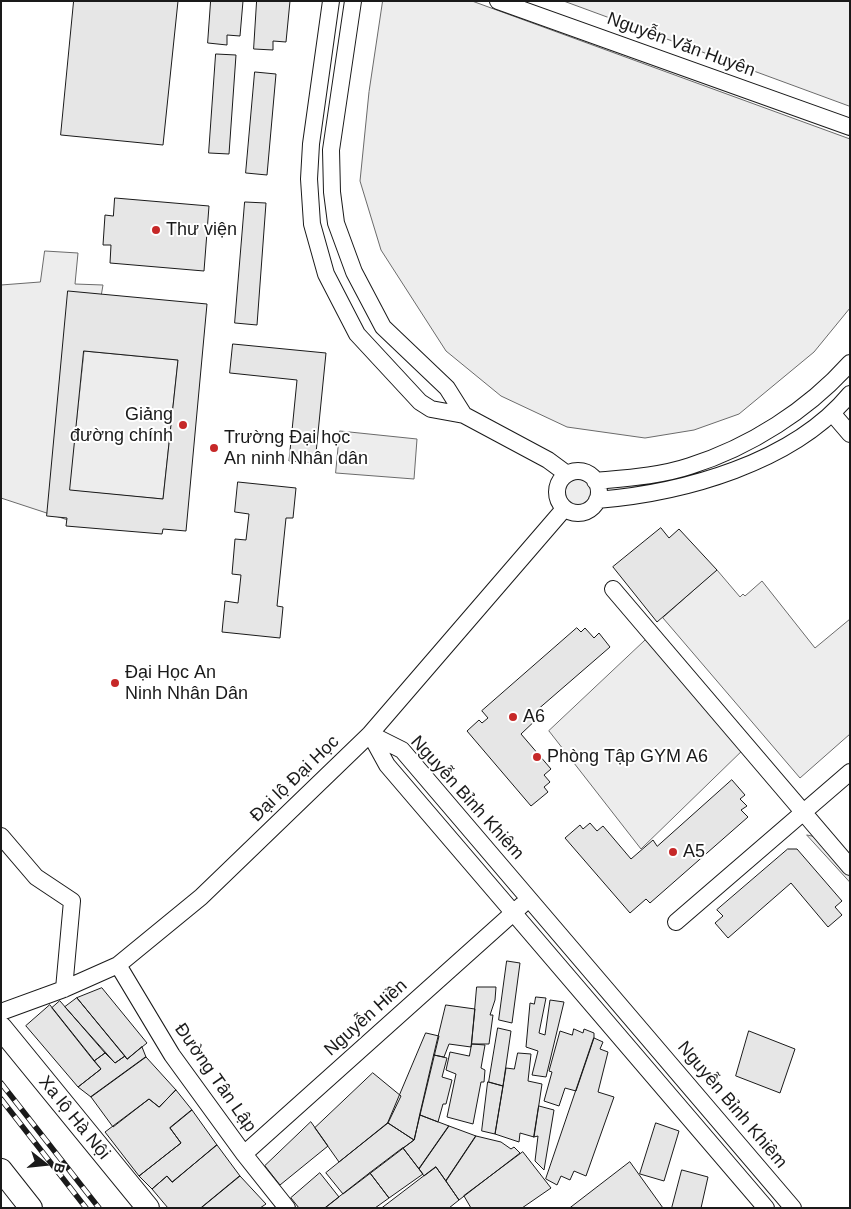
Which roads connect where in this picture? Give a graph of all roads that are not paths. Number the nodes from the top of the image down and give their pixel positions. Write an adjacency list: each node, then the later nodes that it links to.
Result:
1 (331, 1): 8 (street)
2 (353, 1): 8 (street)
3 (498, 1): 4 (street, Nguyễn Văn Huyên)
4 (850, 127)
5 (850, 363): 11 (street)
6 (848, 400): 7 (street)
7 (832, 413): 9 (street); 12 (street)
8 (464, 415): 10 (street)
9 (850, 434)
10 (566, 474): 11 (street); 13 (street)
11 (595, 481): 12 (street)
12 (597, 500): 13 (street)
13 (564, 509): 15 (street, Đại lộ Đại Học)
14 (613, 589): 17 (street)
15 (370, 734): 20 (street, Nguyễn Bỉnh Khiêm); 21 (street, Nguyễn Bỉnh Khiêm); 23 (street, Đại lộ Đại Học)
16 (850, 772): 17 (street)
17 (803, 812): 19 (street); 22 (street)
18 (1, 836): 24 (street)
19 (850, 867)
20 (529, 899): 21 (street, Nguyễn Hiền); 33 (street, Nguyễn Bỉnh Khiêm)
21 (514, 912): 27 (street, Nguyễn Hiền); 32 (street, Nguyễn Bỉnh Khiêm)
22 (676, 922)
23 (118, 965): 24 (street, Đại lộ Đại Học); 27 (street, Đường Tân Lập)
24 (64, 989): 25 (street, Đại lộ Đại Học)
25 (1, 1012)
26 (1, 1028): 30 (highway, Xa lộ Hà Nội)
27 (244, 1154): 31 (street, Đường Tân Lập)
28 (1, 1170): 29 (highway)
29 (31, 1208)
30 (148, 1208)
31 (287, 1208)
32 (766, 1208)
33 (793, 1208)

